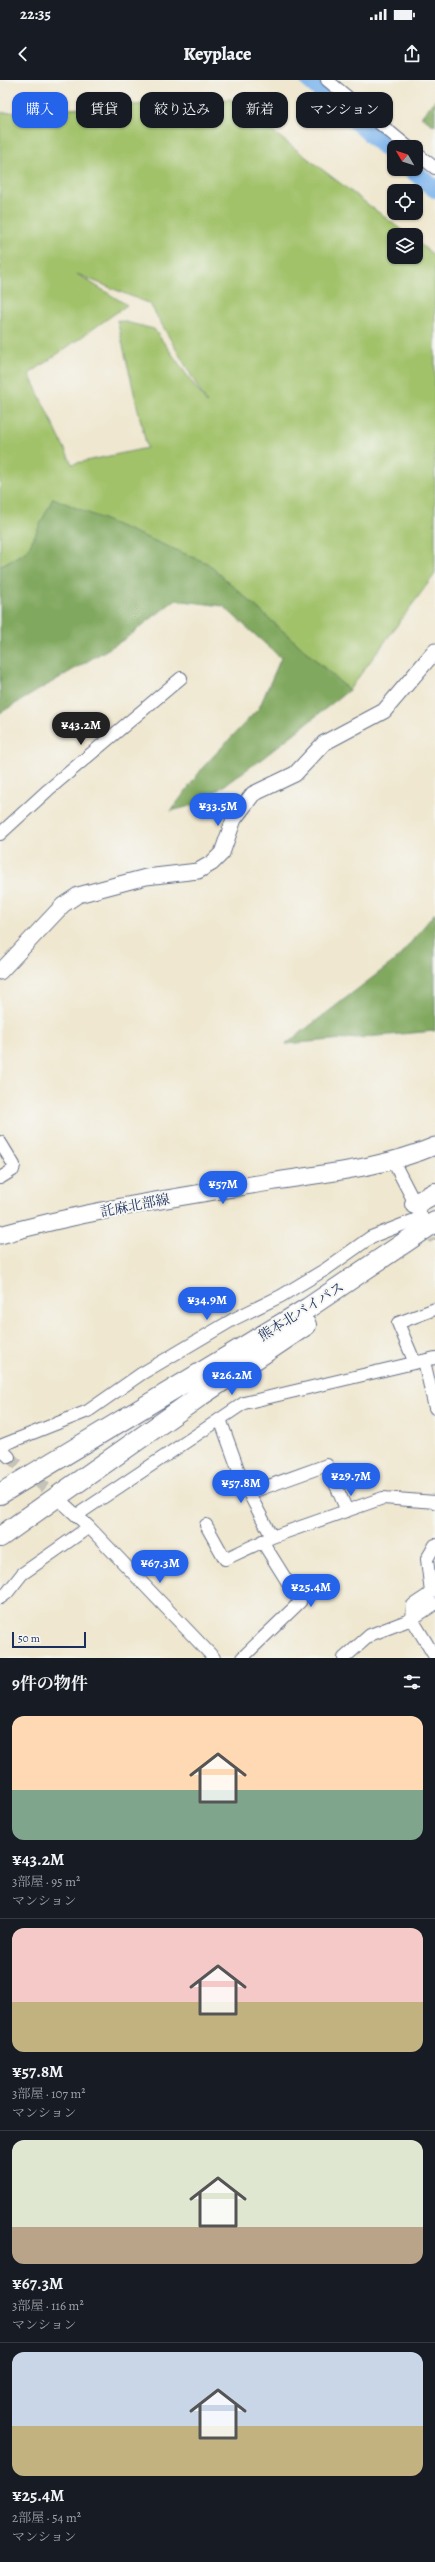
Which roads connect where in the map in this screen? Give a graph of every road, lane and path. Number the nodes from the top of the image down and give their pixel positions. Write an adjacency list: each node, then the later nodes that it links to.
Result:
1 (327, 80): 2 (street)
2 (400, 140)
3 (423, 159): 4 (street)
4 (435, 168)
5 (435, 651): 8 (street)
6 (181, 678): 7 (street)
7 (0, 834)
8 (0, 972)
9 (0, 1142): 12 (street)
10 (435, 1146): 11 (main road, 託麻北部線)
11 (393, 1161): 14 (street); 16 (main road, 託麻北部線)
12 (0, 1178)
13 (435, 1193): 14 (highway)
14 (415, 1204): 24 (street)
15 (435, 1222): 21 (highway, 熊本北バイパス)
16 (0, 1235)
17 (435, 1237): 19 (highway, 熊本北バイパス)
18 (435, 1309): 20 (street)
19 (314, 1319): 31 (highway, 熊本北バイパス); 36 (highway)
20 (424, 1360): 22 (street); 23 (street)
21 (210, 1368): 26 (highway); 28 (highway, 熊本北バイパス)
22 (435, 1408)
23 (220, 1419): 27 (street); 33 (street)
24 (0, 1447): 25 (street)
25 (9, 1457)
26 (0, 1478)
27 (249, 1493): 32 (street); 37 (street)
28 (0, 1494)
29 (435, 1502): 32 (street)
30 (63, 1503): 33 (street)
31 (0, 1509)
32 (347, 1511): 37 (street)
33 (77, 1515): 35 (street)
34 (206, 1525): 37 (street)
35 (89, 1527): 39 (street); 42 (street)
36 (0, 1537)
37 (267, 1539): 44 (street)
38 (435, 1545): 41 (street)
39 (0, 1598)
40 (435, 1604): 41 (street)
41 (412, 1619): 43 (street); 45 (street)
42 (207, 1656)
43 (435, 1657)
44 (242, 1658)
45 (344, 1658)

